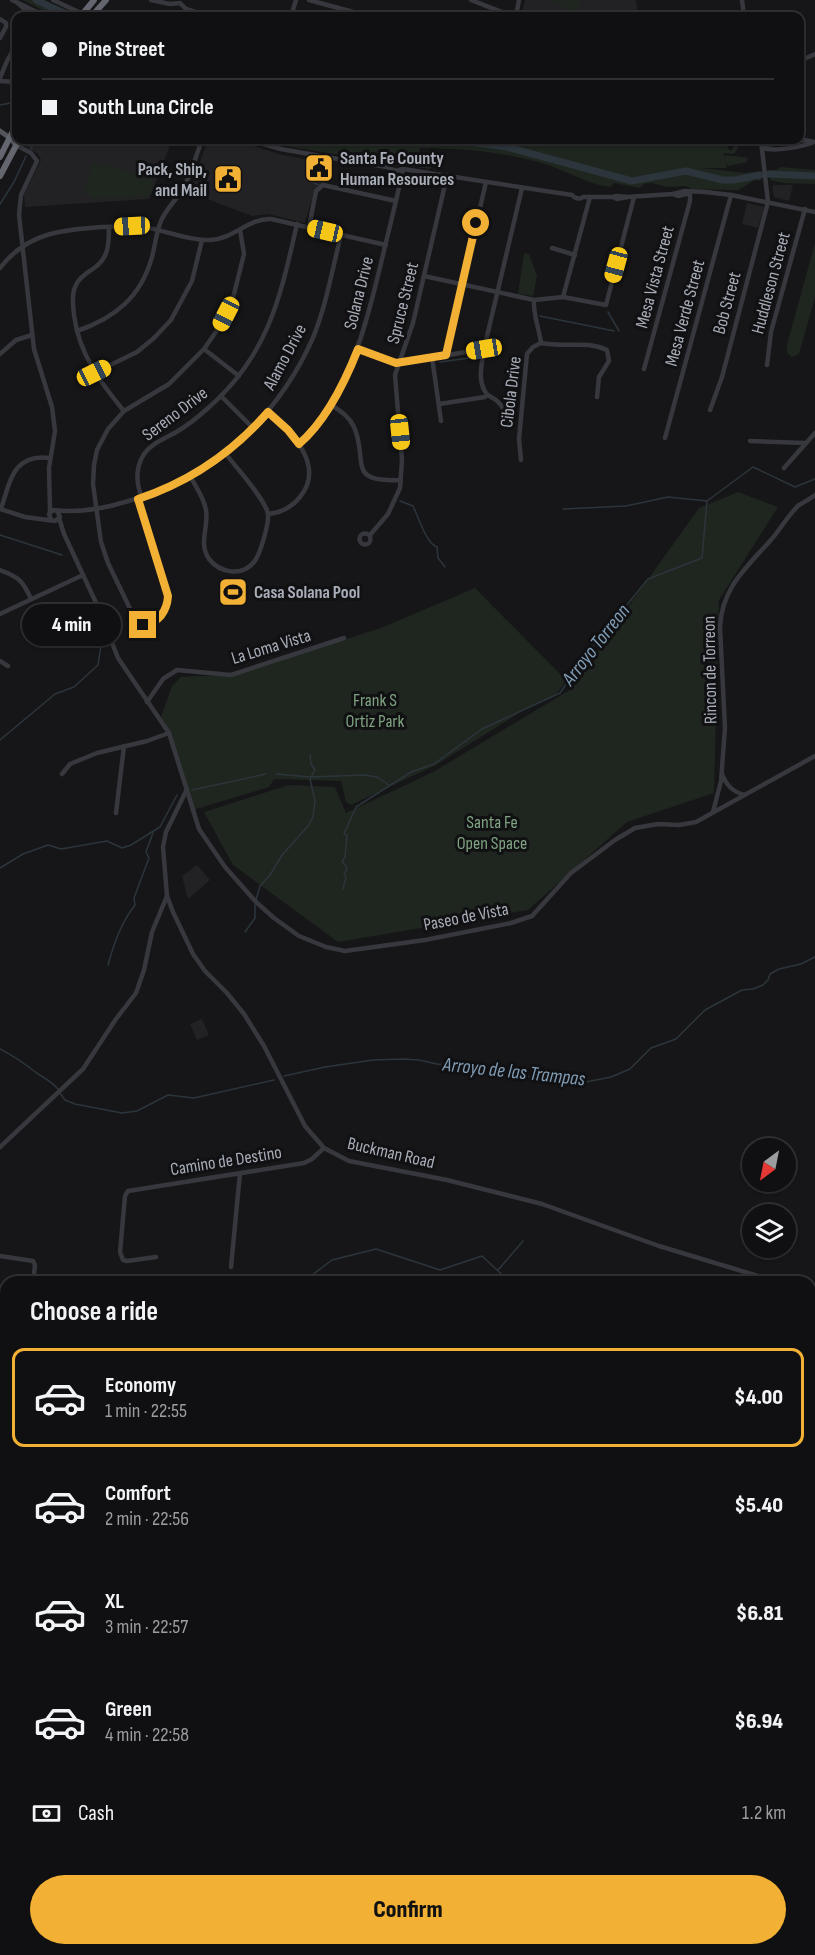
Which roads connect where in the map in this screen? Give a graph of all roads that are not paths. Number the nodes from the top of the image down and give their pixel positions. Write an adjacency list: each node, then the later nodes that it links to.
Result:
1 (12, 0): 10 (street)
2 (94, 0): 14 (highway)
3 (106, 0): 15 (highway)
4 (151, 0): 8 (street)
5 (309, 0): 17 (street)
6 (471, 0): 9 (street)
7 (56, 1): 13 (street)
8 (180, 1): 16 (street)
9 (487, 2): 18 (street)
10 (19, 4): 11 (street); 12 (street)
11 (28, 12)
12 (36, 12)
13 (76, 12)
14 (84, 12)
15 (96, 12)
16 (195, 12)
17 (354, 12)
18 (506, 12)
19 (0, 19): 20 (street)
20 (0, 38)
21 (12, 52): 22 (street)
22 (0, 80)
23 (0, 131): 24 (main road)
24 (6, 141): 31 (highway)
25 (814, 142): 30 (street)
26 (18, 144): 33 (highway); 53 (street)
27 (200, 144): 48 (street)
28 (263, 144): 32 (street)
29 (762, 144): 30 (street, Bob Street)
30 (762, 148): 42 (street, Bob Street)
31 (0, 157)
32 (401, 169): 34 (street); 41 (street, Solana Drive)
33 (0, 176)
34 (447, 176): 35 (street); 57 (street, Spruce Street)
35 (486, 182): 36 (street); 58 (street)
36 (522, 188): 39 (street); 59 (street)
37 (690, 193): 38 (street); 40 (street); 73 (street, Mesa Vista Street)
38 (731, 195): 42 (street); 88 (street, Mesa Verde Street)
39 (586, 197): 40 (street); 55 (street)
40 (634, 197): 60 (street)
41 (396, 201): 47 (street); 52 (street, Solana Drive)
42 (768, 202): 43 (street); 81 (street, Bob Street)
43 (805, 209): 44 (street); 72 (street, Huddleson Street)
44 (815, 212)
45 (297, 224): 47 (street); 49 (street); 75 (street, Sereno Drive)
46 (109, 227): 48 (street); 53 (street); 62 (street)
47 (309, 227): 50 (street)
48 (158, 230): 51 (street); 62 (street)
49 (240, 230): 51 (street); 65 (street)
50 (340, 235): 52 (street); 83 (street, Alamo Drive)
51 (202, 240): 74 (street)
52 (386, 245): 66 (street, Solana Drive)
53 (21, 246): 56 (street); 63 (street)
54 (552, 248): 55 (street)
55 (575, 255): 60 (street)
56 (0, 268)
57 (424, 276): 58 (street); 71 (street, Spruce Street)
58 (462, 285): 59 (street); 69 (street)
59 (497, 293): 61 (street); 67 (street)
60 (563, 297): 61 (street)
61 (534, 300): 64 (street, Cibola Drive)
62 (77, 331): 74 (street)
63 (32, 335): 68 (street); 93 (street)
64 (541, 343): 78 (street); 94 (street, Cibola Drive)
65 (204, 349): 75 (street); 82 (street)
66 (358, 349): 71 (street); 79 (street, Solana Drive)
67 (484, 349): 69 (street); 76 (street)
68 (0, 354)
69 (446, 355): 70 (street)
70 (432, 357): 71 (street); 80 (street)
71 (400, 363): 97 (street, Spruce Street)
72 (767, 365)
73 (644, 369)
74 (94, 373): 82 (street)
75 (239, 376): 77 (street, Sereno Drive)
76 (487, 395): 80 (street); 84 (street)
77 (221, 396): 86 (street); 99 (street, Sereno Drive)
78 (597, 398)
79 (330, 404): 91 (street, Solana Drive); 97 (street)
80 (439, 404): 85 (street)
81 (710, 410)
82 (124, 411): 100 (street)
83 (268, 412): 86 (street, Alamo Drive); 91 (street)
84 (507, 419)
85 (441, 420)
86 (253, 428): 92 (street, Alamo Drive)
87 (815, 433): 90 (street)
88 (665, 438)
89 (750, 441): 90 (street)
90 (804, 443): 95 (street)
91 (299, 444): 104 (street)
92 (225, 453): 96 (street, Alamo Drive); 104 (street)
93 (50, 458): 101 (street); 102 (street)
94 (521, 460)
95 (784, 468)
96 (190, 476): 99 (street, Alamo Drive); 104 (street)
97 (401, 480): 109 (street, Spruce Street)
98 (815, 495): 121 (street, Rincon de Torreon)
99 (140, 498): 100 (street, Alamo Drive); 100 (street, Sereno Drive)
100 (96, 508): 103 (street, Alamo Drive)
101 (0, 509): 106 (street)
102 (53, 511): 103 (street, Alamo Drive); 105 (street); 106 (street); 107 (street)
103 (73, 511): 105 (street, Alamo Drive)
104 (268, 513)
105 (60, 517): 107 (street, Alamo Drive); 108 (street)
106 (40, 518): 107 (street)
107 (52, 520): 108 (street)
108 (64, 534): 111 (street, Paseo de Vista)
109 (370, 535)
110 (0, 570): 112 (street)
111 (83, 575): 112 (street); 117 (street, Paseo de Vista)
112 (31, 599): 113 (street)
113 (0, 614)
114 (344, 638): 117 (street, La Loma Vista)
115 (0, 662): 116 (street)
116 (8, 666)
117 (147, 702): 118 (street, Paseo de Vista)
118 (169, 733): 119 (street); 123 (street, Paseo de Vista)
119 (124, 746): 122 (street); 126 (street)
120 (815, 756): 124 (street, Paseo de Vista)
121 (721, 771): 124 (street); 125 (street, Rincon de Torreon)
122 (62, 774)
123 (187, 789): 125 (street, Paseo de Vista); 127 (street, Buckman Road)
124 (744, 795): 125 (street, Paseo de Vista)
125 (713, 812)
126 (116, 813)
127 (167, 896): 128 (street); 129 (street, Buckman Road)
128 (0, 1147)
129 (324, 1148): 130 (street, Camino de Destino); 135 (street, Buckman Road)
130 (240, 1173): 132 (street, Camino de Destino); 133 (street)
131 (0, 1256): 134 (street)
132 (156, 1257)
133 (231, 1267)
134 (34, 1276)
135 (758, 1276)

